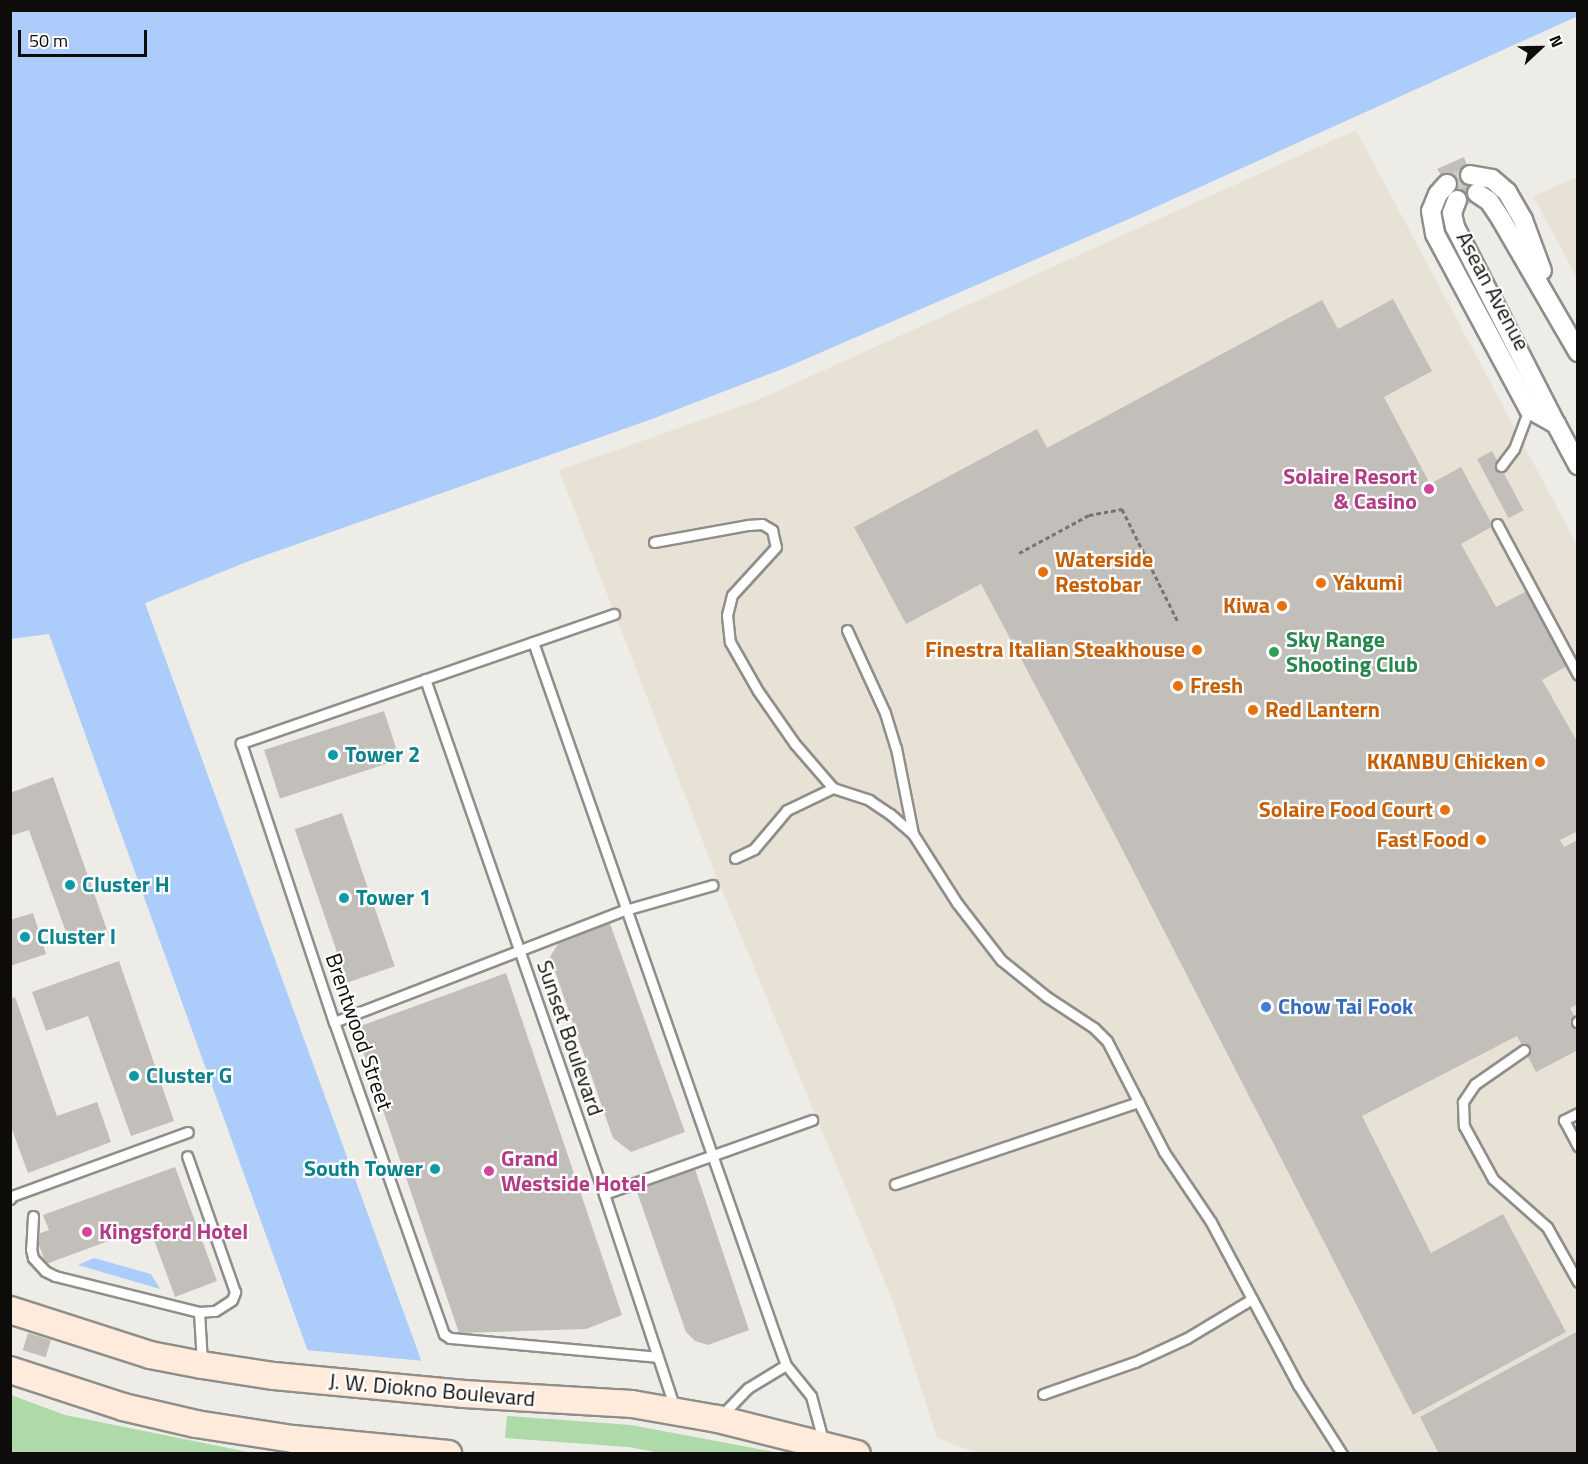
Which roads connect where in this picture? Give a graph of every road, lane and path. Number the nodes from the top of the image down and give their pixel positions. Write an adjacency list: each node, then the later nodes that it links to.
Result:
1 (1474, 184): 2 (street, Asean Avenue)
2 (1578, 352)
3 (1542, 416): 3 (street, Asean Avenue); 4 (street, Asean Avenue); 5 (lane)
4 (1578, 465)
5 (1500, 466)
6 (1497, 524): 13 (lane)
7 (654, 542): 15 (lane)
8 (1019, 553): 10 (path)
9 (614, 614): 12 (lane)
10 (1178, 622)
11 (847, 630): 16 (lane)
12 (533, 642): 14 (lane); 19 (lane)
13 (1578, 675)
14 (425, 679): 20 (lane, Sunset Boulevard); 21 (lane, Brentwood Street)
15 (832, 788): 16 (lane); 17 (lane)
16 (913, 834): 23 (lane)
17 (735, 858)
18 (713, 885): 19 (lane)
19 (626, 910): 20 (lane); 28 (lane)
20 (519, 952): 21 (lane); 31 (lane, Sunset Boulevard)
21 (334, 1022): 38 (lane, Brentwood Street)
22 (1524, 1050): 34 (lane)
23 (1138, 1102): 30 (lane); 35 (lane)
24 (1578, 1113): 27 (lane)
25 (812, 1120): 28 (lane)
26 (188, 1132): 32 (lane)
27 (1578, 1146)
28 (713, 1154): 31 (lane); 40 (lane)
29 (187, 1156): 37 (lane)
30 (895, 1184)
31 (604, 1194): 38 (lane, Sunset Boulevard)
32 (10, 1199)
33 (33, 1216): 37 (lane)
34 (1578, 1282)
35 (1252, 1299): 42 (lane); 48 (lane)
36 (10, 1310): 39 (street, J. W. Diokno Boulevard)
37 (199, 1312): 39 (lane)
38 (657, 1357): 43 (lane, Sunset Boulevard)
39 (202, 1365): 43 (street, J. W. Diokno Boulevard)
40 (786, 1365): 44 (lane); 45 (lane)
41 (10, 1370): 46 (street)
42 (1043, 1394)
43 (676, 1412): 44 (street, J. W. Diokno Boulevard)
44 (718, 1419): 45 (street, J. W. Diokno Boulevard)
45 (825, 1445): 47 (street, J. W. Diokno Boulevard)
46 (448, 1454)
47 (857, 1454)
48 (1342, 1454)

